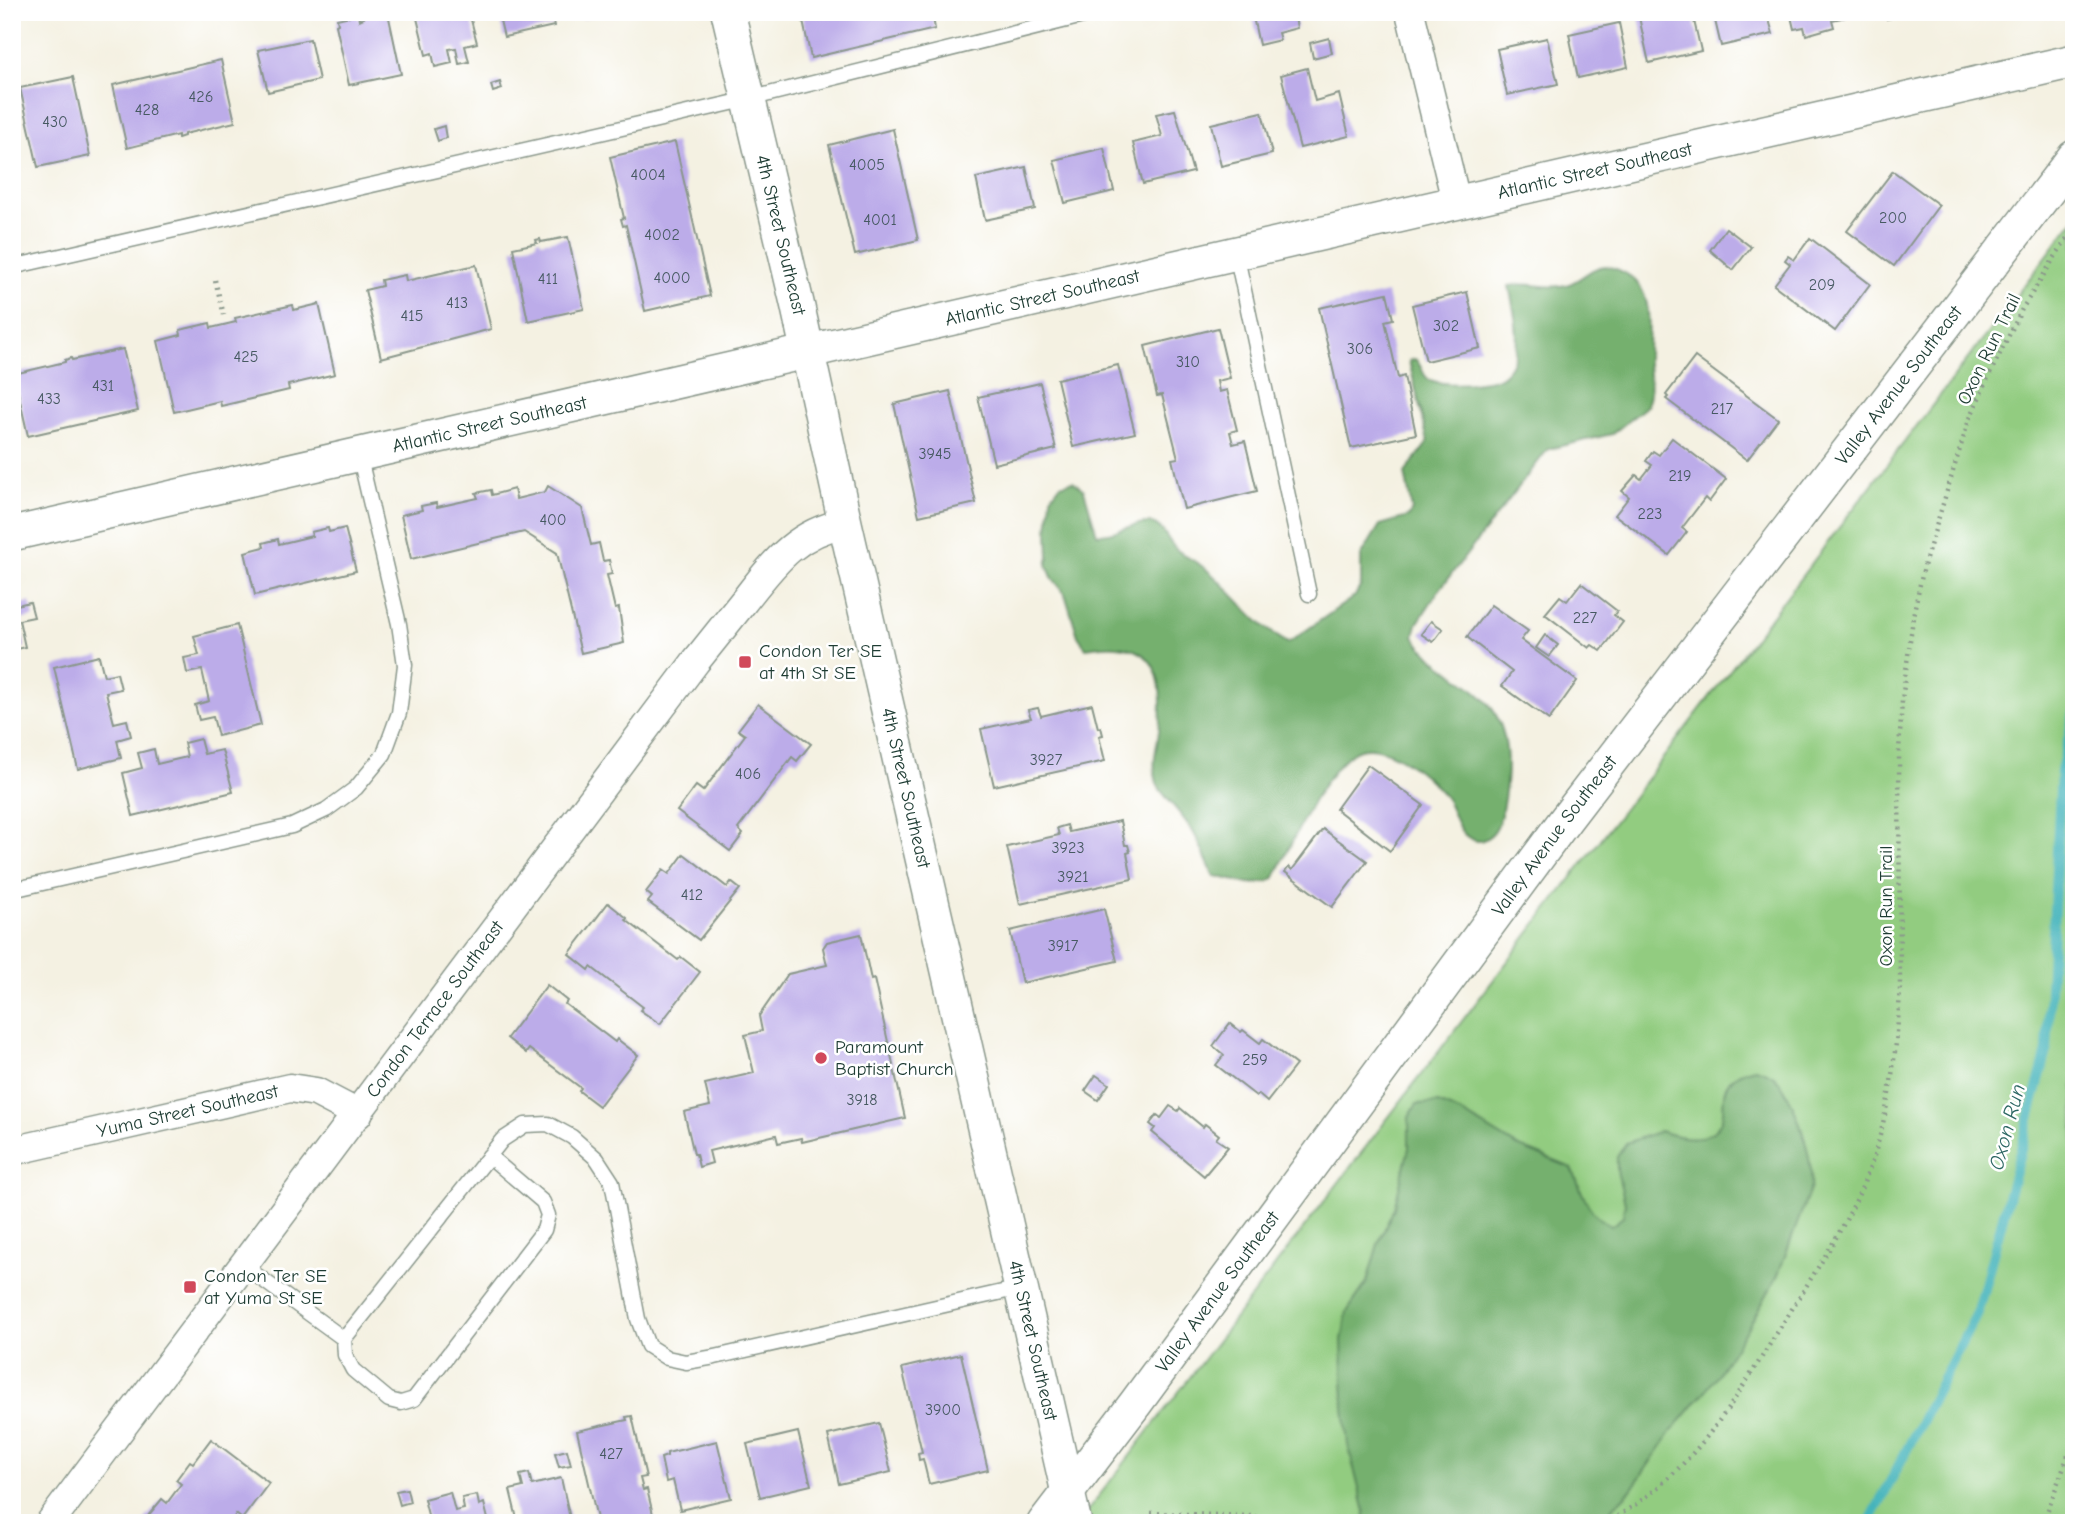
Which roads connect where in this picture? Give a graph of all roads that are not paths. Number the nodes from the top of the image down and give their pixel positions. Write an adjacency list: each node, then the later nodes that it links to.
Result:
1 (728, 12): 5 (street, 4th Street Southeast)
2 (1099, 12): 5 (lane)
3 (1410, 12): 7 (street)
4 (2074, 61): 7 (street, Atlantic Street Southeast)
5 (749, 99): 9 (lane); 10 (street, 4th Street Southeast)
6 (2074, 157): 22 (street, Valley Avenue Southeast)
7 (1456, 201): 8 (street, Atlantic Street Southeast)
8 (1236, 252): 10 (street, Atlantic Street Southeast); 14 (lane)
9 (12, 267)
10 (808, 351): 11 (street, Atlantic Street Southeast); 12 (street, 4th Street Southeast)
11 (359, 454): 13 (street, Atlantic Street Southeast); 15 (lane)
12 (845, 523): 16 (street, Condon Terrace Southeast); 20 (street, 4th Street Southeast)
13 (12, 534)
14 (1309, 594)
15 (12, 890)
16 (358, 1114): 17 (street, Yuma Street Southeast); 19 (street, Condon Terrace Southeast)
17 (12, 1152)
18 (489, 1156): 20 (lane); 21 (lane); 21 (lane)
19 (244, 1266): 21 (lane); 23 (street, Condon Terrace Southeast)
20 (1020, 1288): 22 (street, 4th Street Southeast)
21 (344, 1339)
22 (1071, 1508): 24 (street, Valley Avenue Southeast)
23 (50, 1523)
24 (1044, 1523)

